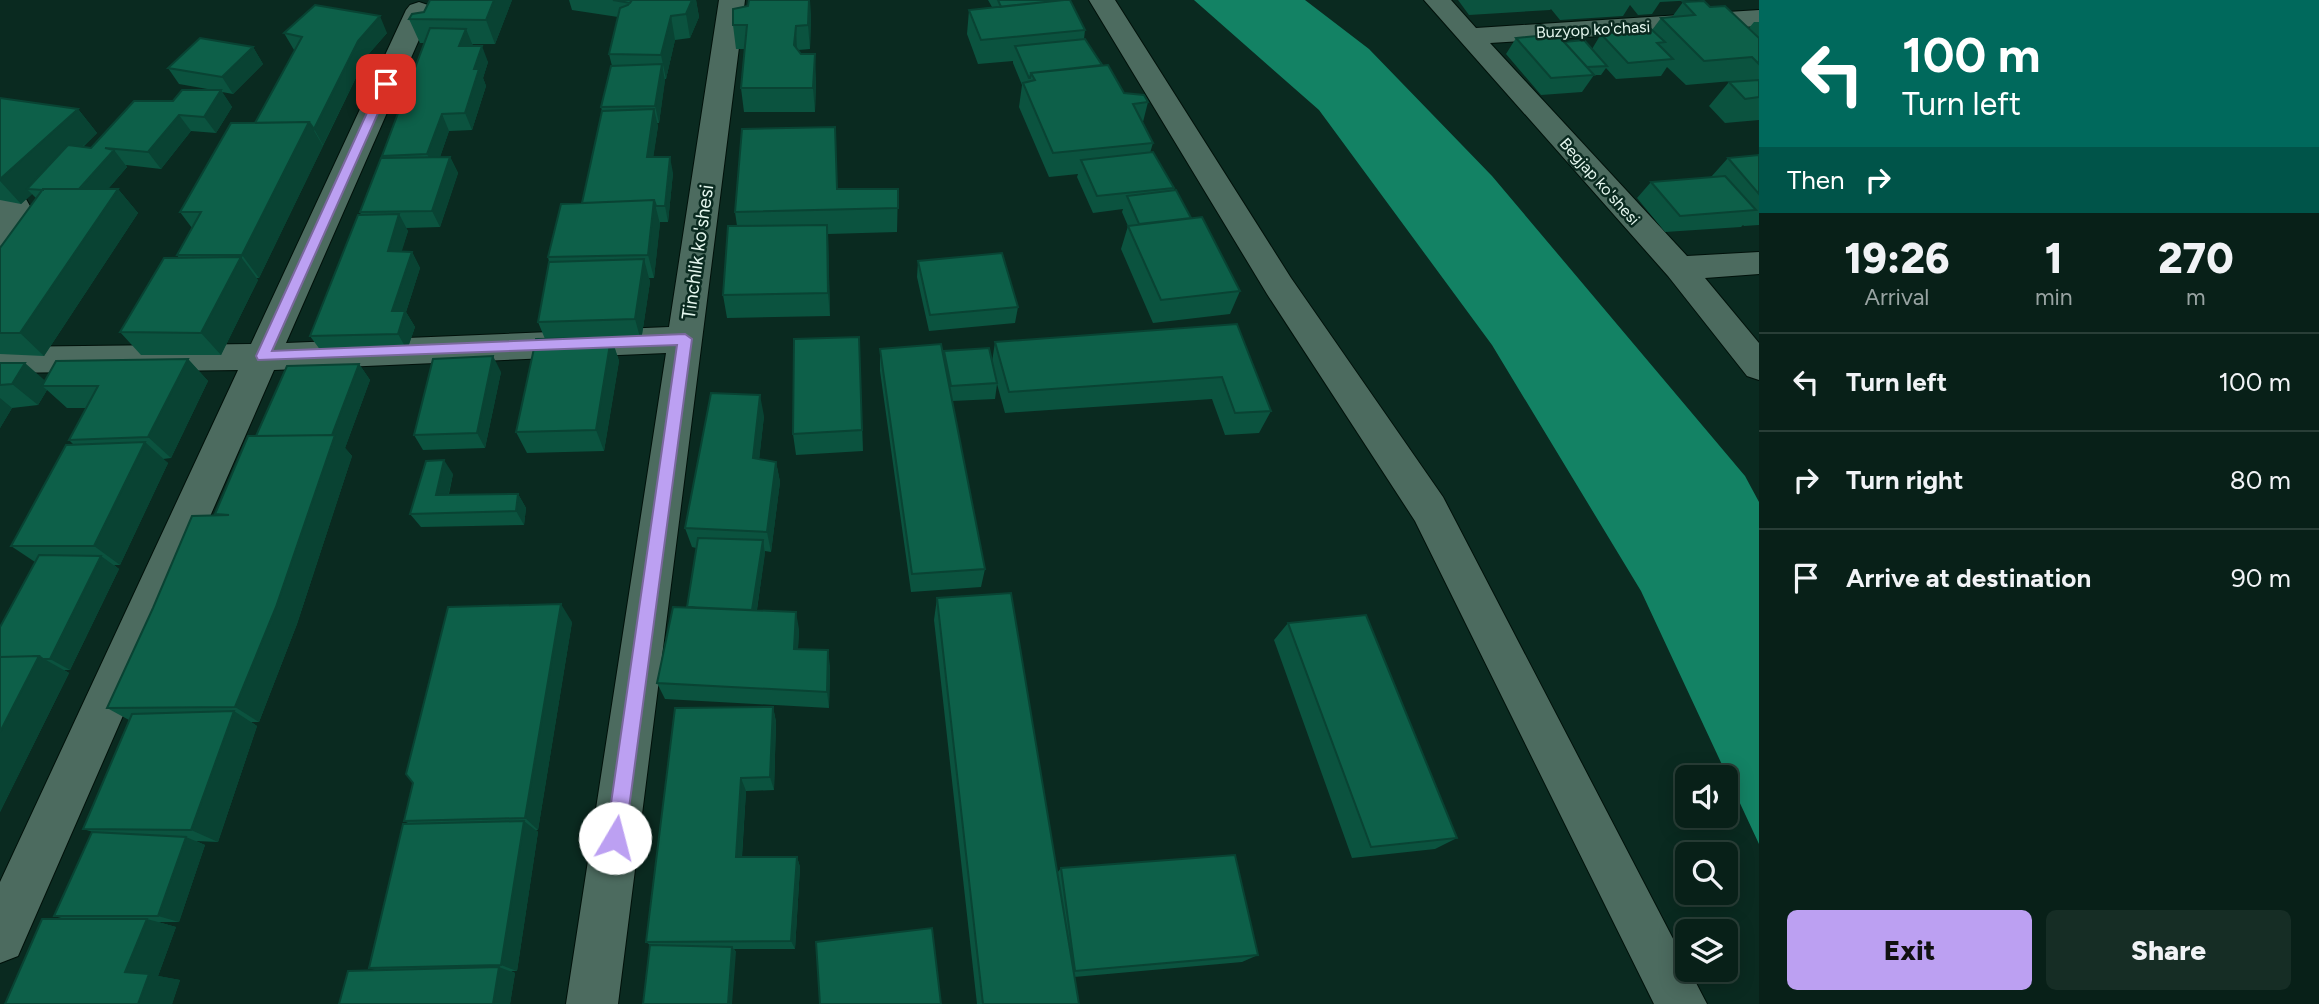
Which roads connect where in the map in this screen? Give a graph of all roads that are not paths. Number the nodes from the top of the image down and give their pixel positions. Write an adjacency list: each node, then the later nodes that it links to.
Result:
1 (732, 0): 11 (street, Tinchlik ko'shesi)
2 (1102, 0): 17 (street)
3 (1437, 0): 6 (street, Begjap ko'shesi)
4 (419, 10): 12 (street)
5 (1759, 19): 6 (street, Buzyop ko'chasi)
6 (1469, 36): 10 (street, Begjap ko'shesi)
7 (0, 204): 8 (street)
8 (0, 235)
9 (1759, 263): 10 (street)
10 (1679, 268): 14 (street, Begjap ko'shesi)
11 (685, 339): 12 (street); 16 (street, Tinchlik ko'shesi)
12 (263, 356): 13 (street); 15 (street)
13 (0, 360)
14 (1759, 366)
15 (0, 938)
16 (593, 1004)
17 (1681, 1004)

